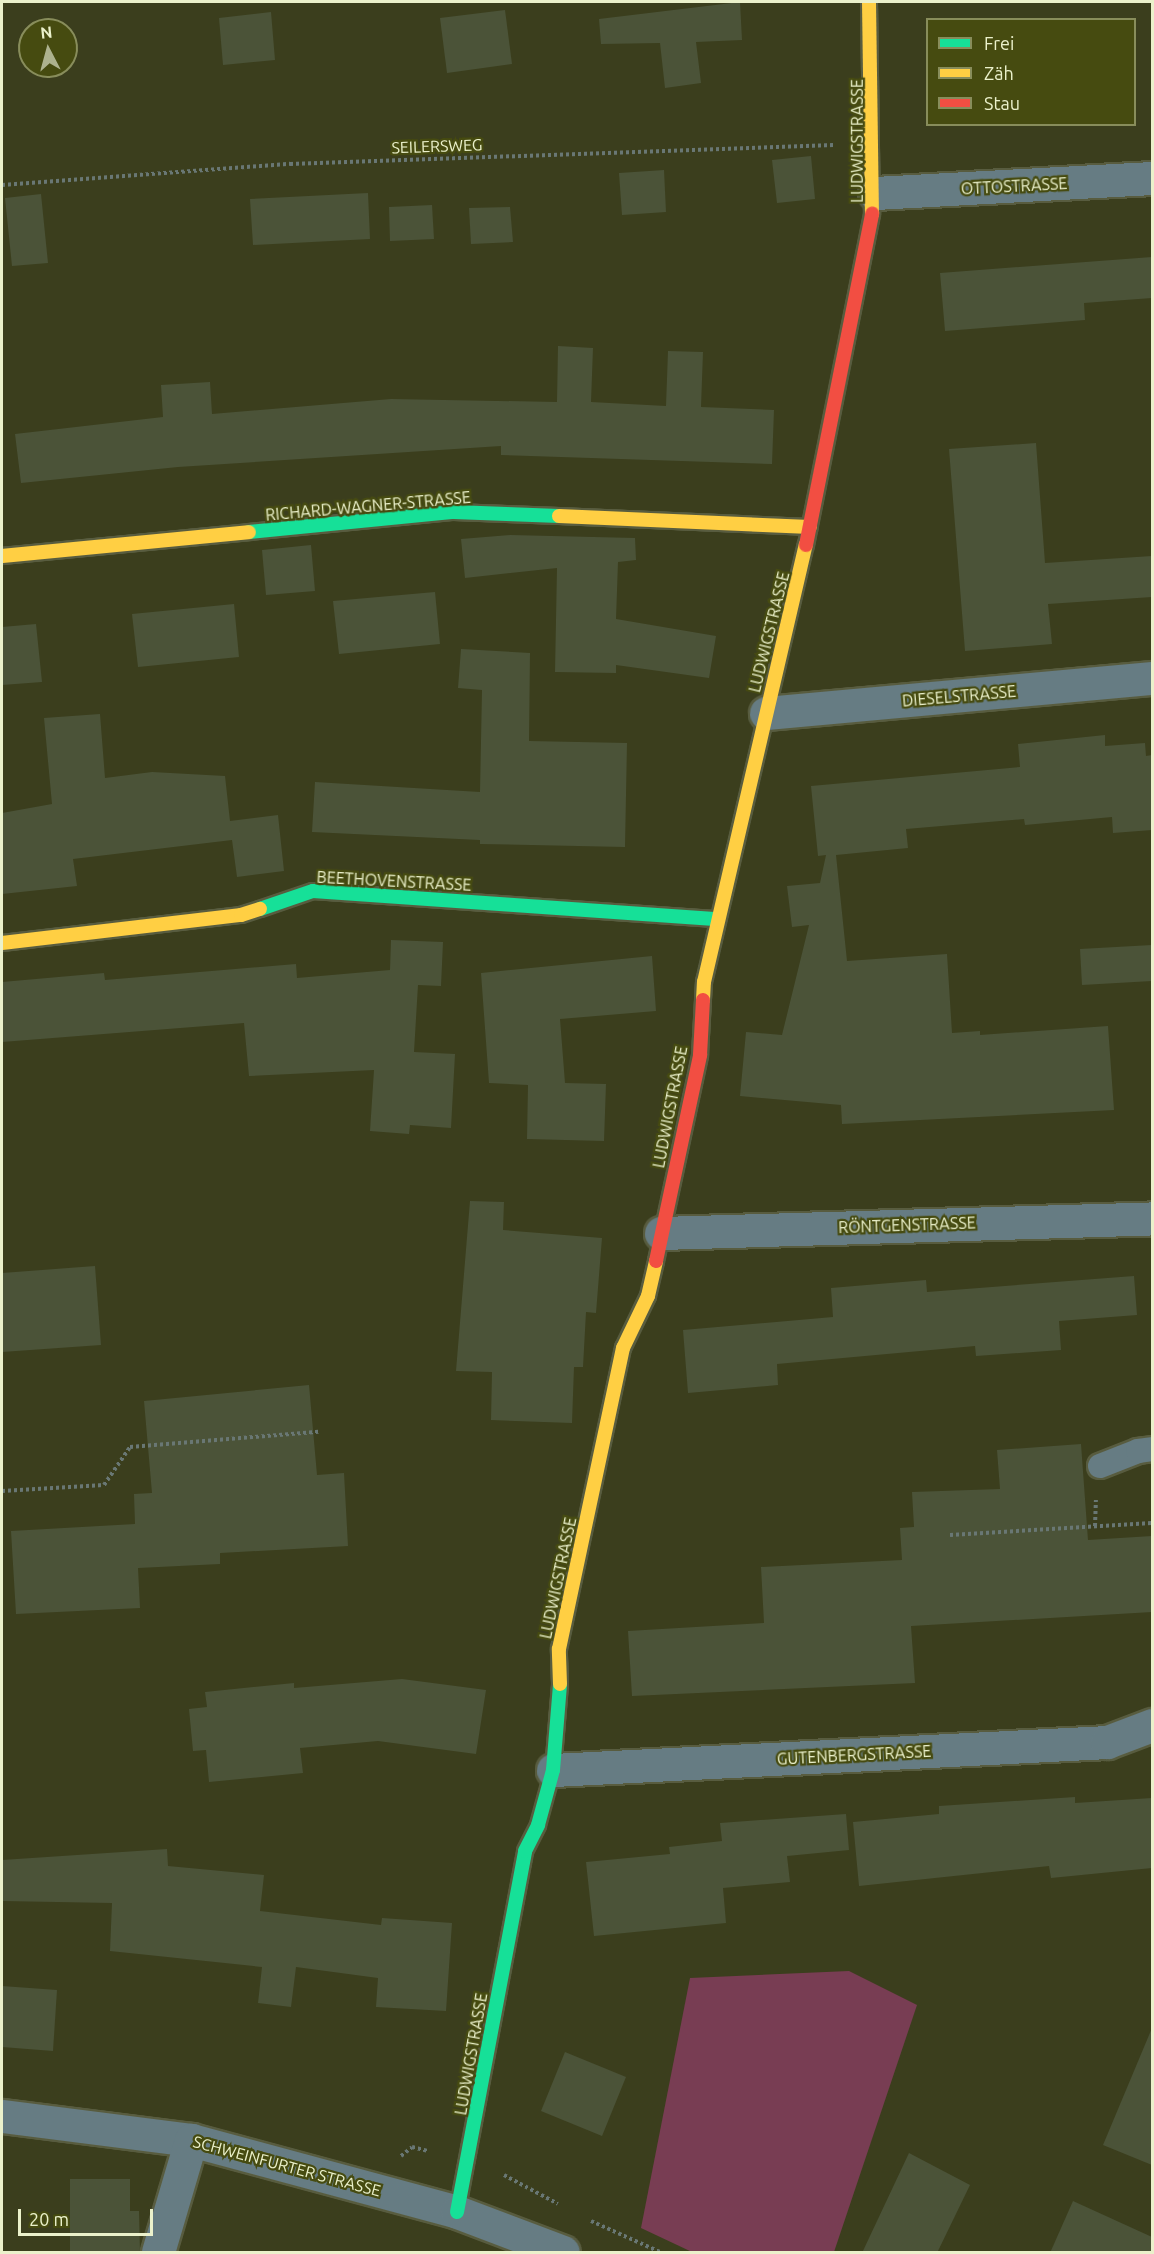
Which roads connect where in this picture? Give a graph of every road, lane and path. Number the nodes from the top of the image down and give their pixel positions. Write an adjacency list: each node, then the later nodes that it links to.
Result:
1 (868, 2): 2 (street, LUDWIGSTRASSE)
2 (873, 146): 4 (path, SEILERSWEG); 5 (street, LUDWIGSTRASSE)
3 (1152, 178): 5 (street, OTTOSTRASSE)
4 (2, 185)
5 (876, 193): 6 (street, LUDWIGSTRASSE)
6 (810, 527): 7 (street, RICHARD-WAGNER-STRASSE); 9 (street, LUDWIGSTRASSE)
7 (2, 556)
8 (1152, 678): 9 (street, DIESELSTRASSE)
9 (766, 713): 10 (street, LUDWIGSTRASSE)
10 (718, 919): 11 (street, BEETHOVENSTRASSE); 13 (street, LUDWIGSTRASSE)
11 (2, 943)
12 (1152, 1218): 13 (street, RÖNTGENSTRASSE)
13 (661, 1233): 21 (street, LUDWIGSTRASSE)
14 (318, 1432): 17 (path)
15 (1152, 1449): 16 (lane)
16 (1100, 1466)
17 (2, 1491)
18 (1152, 1523): 19 (path)
19 (950, 1535)
20 (1152, 1725): 21 (street, GUTENBERGSTRASSE)
21 (553, 1770): 25 (street, LUDWIGSTRASSE)
22 (2, 2116): 23 (street, SCHWEINFURTER STRASSE)
23 (191, 2140): 27 (street, SCHWEINFURTER STRASSE); 29 (street)
24 (412, 2146): 25 (path)
25 (468, 2162): 26 (path); 27 (street, LUDWIGSTRASSE)
26 (559, 2206)
27 (457, 2212): 30 (street, SCHWEINFURTER STRASSE)
28 (579, 2216): 31 (path)
29 (158, 2253)
30 (563, 2253)
31 (660, 2253)

